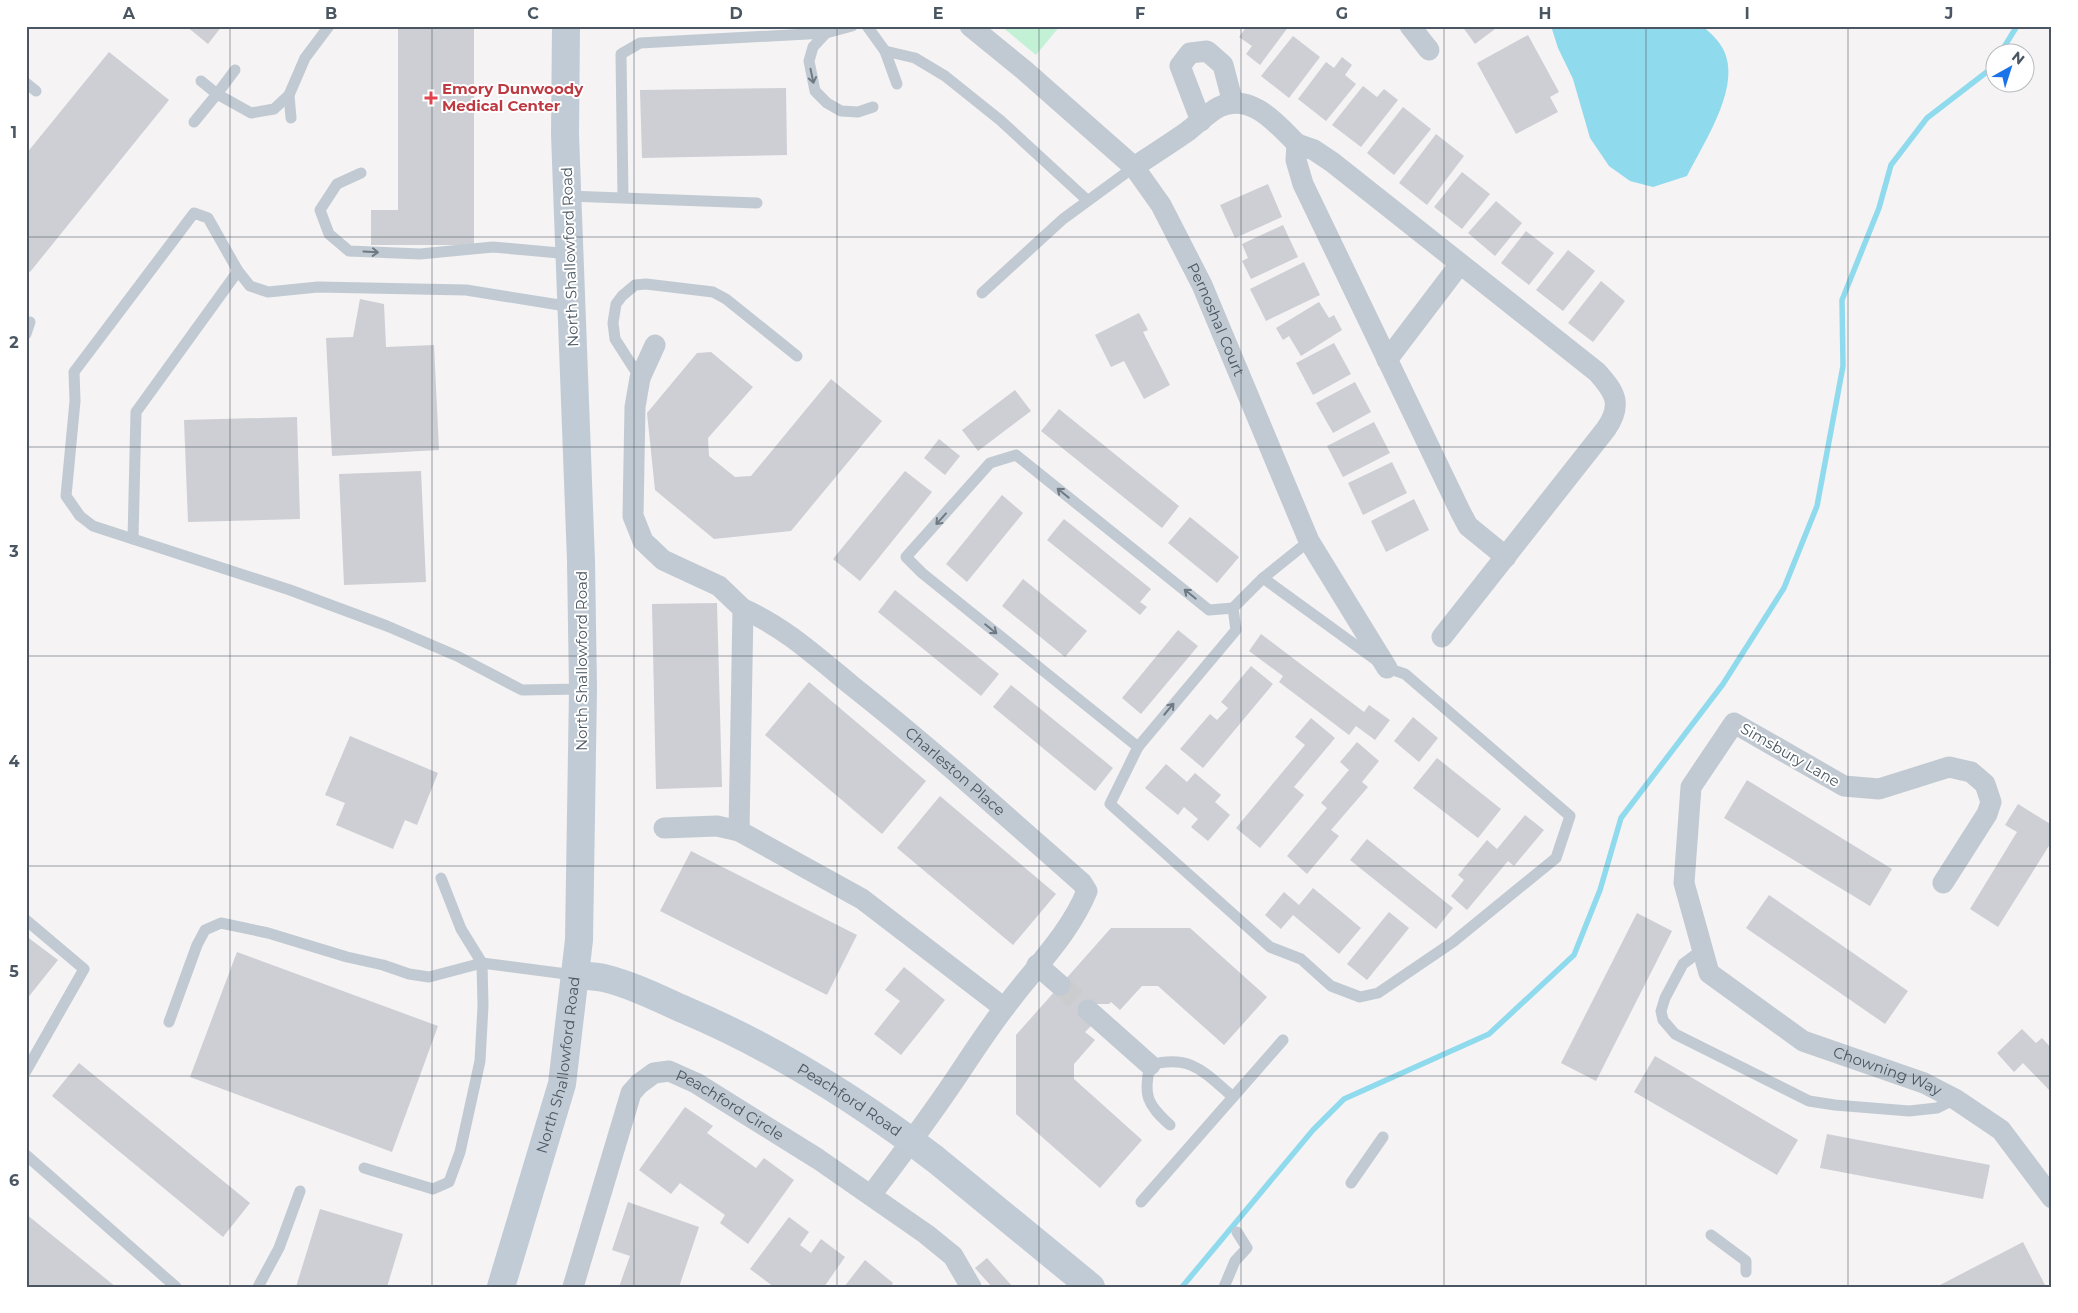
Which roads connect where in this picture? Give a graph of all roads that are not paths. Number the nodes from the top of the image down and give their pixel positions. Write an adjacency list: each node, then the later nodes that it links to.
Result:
1 (329, 26): 16 (lane)
2 (566, 26): 25 (street, North Shallowford Road)
3 (852, 26): 7 (lane)
4 (867, 26): 9 (lane)
5 (970, 26): 23 (street, Pernoshal Court)
6 (1410, 26): 8 (street)
7 (826, 33): 18 (lane, one-way to 18); 26 (lane)
8 (1429, 50)
9 (884, 51): 13 (lane); 27 (lane)
10 (235, 70): 15 (lane)
11 (201, 81): 15 (lane)
12 (26, 83): 14 (lane)
13 (897, 84)
14 (36, 91)
15 (217, 94): 16 (lane); 21 (lane)
16 (289, 95): 19 (lane)
17 (1233, 103): 20 (street); 20 (street); 22 (street)
18 (873, 107)
19 (290, 118)
20 (1200, 121): 23 (street)
21 (194, 122)
22 (1297, 144): 30 (street); 38 (street)
23 (1134, 167): 27 (lane); 41 (street, Pernoshal Court)
24 (361, 173): 29 (lane, one-way to 29)
25 (568, 196): 26 (lane); 29 (street, North Shallowford Road)
26 (623, 197): 28 (lane)
27 (1087, 200): 32 (lane)
28 (758, 203)
29 (570, 254): 33 (street, North Shallowford Road)
30 (1460, 264): 38 (street); 42 (street)
31 (238, 271): 33 (lane); 40 (lane); 40 (lane)
32 (982, 293)
33 (572, 307): 48 (street, North Shallowford Road)
34 (30, 322): 35 (lane)
35 (26, 334)
36 (655, 345): 39 (street, Charleston Place)
37 (797, 356): 39 (lane)
38 (1387, 360): 42 (street)
39 (640, 378): 45 (street, Charleston Place)
40 (133, 539): 48 (lane)
41 (1309, 541): 43 (lane); 47 (street, Pernoshal Court)
42 (1506, 557): 46 (street)
43 (1263, 578): 44 (lane); 47 (lane)
44 (1233, 608): 49 (lane, one-way to 44); 49 (lane, one-way to 49)
45 (743, 609): 51 (street); 57 (street, Charleston Place)
46 (1442, 637)
47 (1387, 668): 49 (lane)
48 (584, 689): 58 (street, North Shallowford Road)
49 (1138, 747)
50 (664, 828): 51 (street)
51 (739, 831): 60 (street)
52 (440, 878): 56 (lane)
53 (1943, 883): 55 (street, Simsbury Lane)
54 (26, 920): 65 (lane)
55 (1706, 958): 67 (street, Chowning Way); 67 (lane)
56 (482, 963): 58 (lane); 62 (lane); 72 (lane)
57 (1037, 965): 59 (street); 60 (street, Charleston Place)
58 (574, 975): 70 (street, Peachford Road); 83 (street, North Shallowford Road)
59 (1060, 985)
60 (1004, 1008): 70 (street, Charleston Place)
61 (1088, 1010): 64 (street)
62 (169, 1022)
63 (1283, 1040): 66 (lane)
64 (1150, 1065): 66 (lane); 68 (lane)
65 (26, 1071)
66 (1233, 1097): 77 (lane)
67 (1954, 1099): 76 (street, Chowning Way)
68 (1170, 1125)
69 (1383, 1137): 73 (lane)
70 (912, 1141): 75 (street); 86 (street, Peachford Road)
71 (26, 1155): 81 (lane)
72 (364, 1168)
73 (1351, 1183)
74 (300, 1191): 82 (lane)
75 (871, 1195): 84 (street, Peachford Circle); 85 (street, Peachford Circle)
76 (2052, 1198)
77 (1141, 1202)
78 (1237, 1232): 87 (lane)
79 (1711, 1235): 80 (lane)
80 (1746, 1272)
81 (176, 1287)
82 (258, 1287)
83 (501, 1287)
84 (573, 1287)
85 (971, 1287)
86 (1091, 1287)
87 (1224, 1287)

